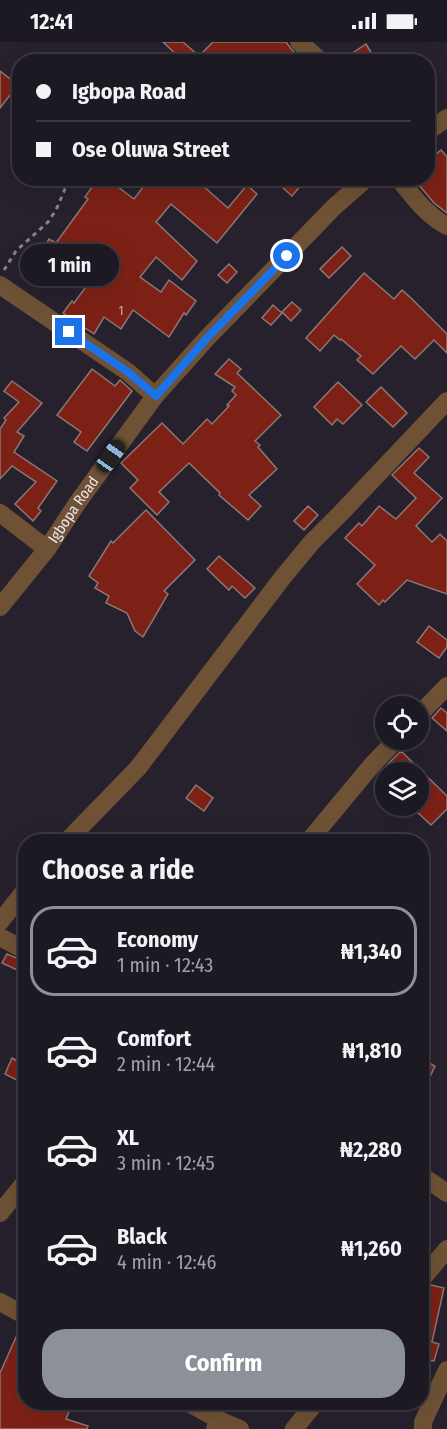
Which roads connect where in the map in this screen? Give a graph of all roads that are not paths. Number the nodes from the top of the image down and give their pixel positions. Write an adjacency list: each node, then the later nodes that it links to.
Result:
1 (299, 42): 2 (street)
2 (313, 54)
3 (358, 186): 7 (street, Igbopa Road)
4 (405, 186): 5 (street)
5 (447, 226)
6 (0, 285): 7 (street)
7 (156, 396): 10 (street, Igbopa Road)
8 (447, 402): 15 (street)
9 (0, 513): 10 (street)
10 (47, 549): 11 (street, Igbopa Road)
11 (0, 608)
12 (447, 686): 13 (street)
13 (429, 705)
14 (386, 750): 16 (street)
15 (74, 834)
16 (315, 834)
17 (18, 899): 18 (street)
18 (0, 922)
19 (0, 938): 20 (street)
20 (18, 947)
21 (429, 1181): 23 (street)
22 (18, 1191): 24 (street)
23 (447, 1193)
24 (0, 1213)
25 (447, 1249): 26 (street)
26 (429, 1271)
27 (0, 1302): 28 (street)
28 (18, 1312)
29 (447, 1370): 33 (street)
30 (198, 1410): 32 (street)
31 (309, 1410): 35 (street)
32 (217, 1424): 34 (street)
33 (428, 1427)
34 (240, 1429)
35 (294, 1429)

